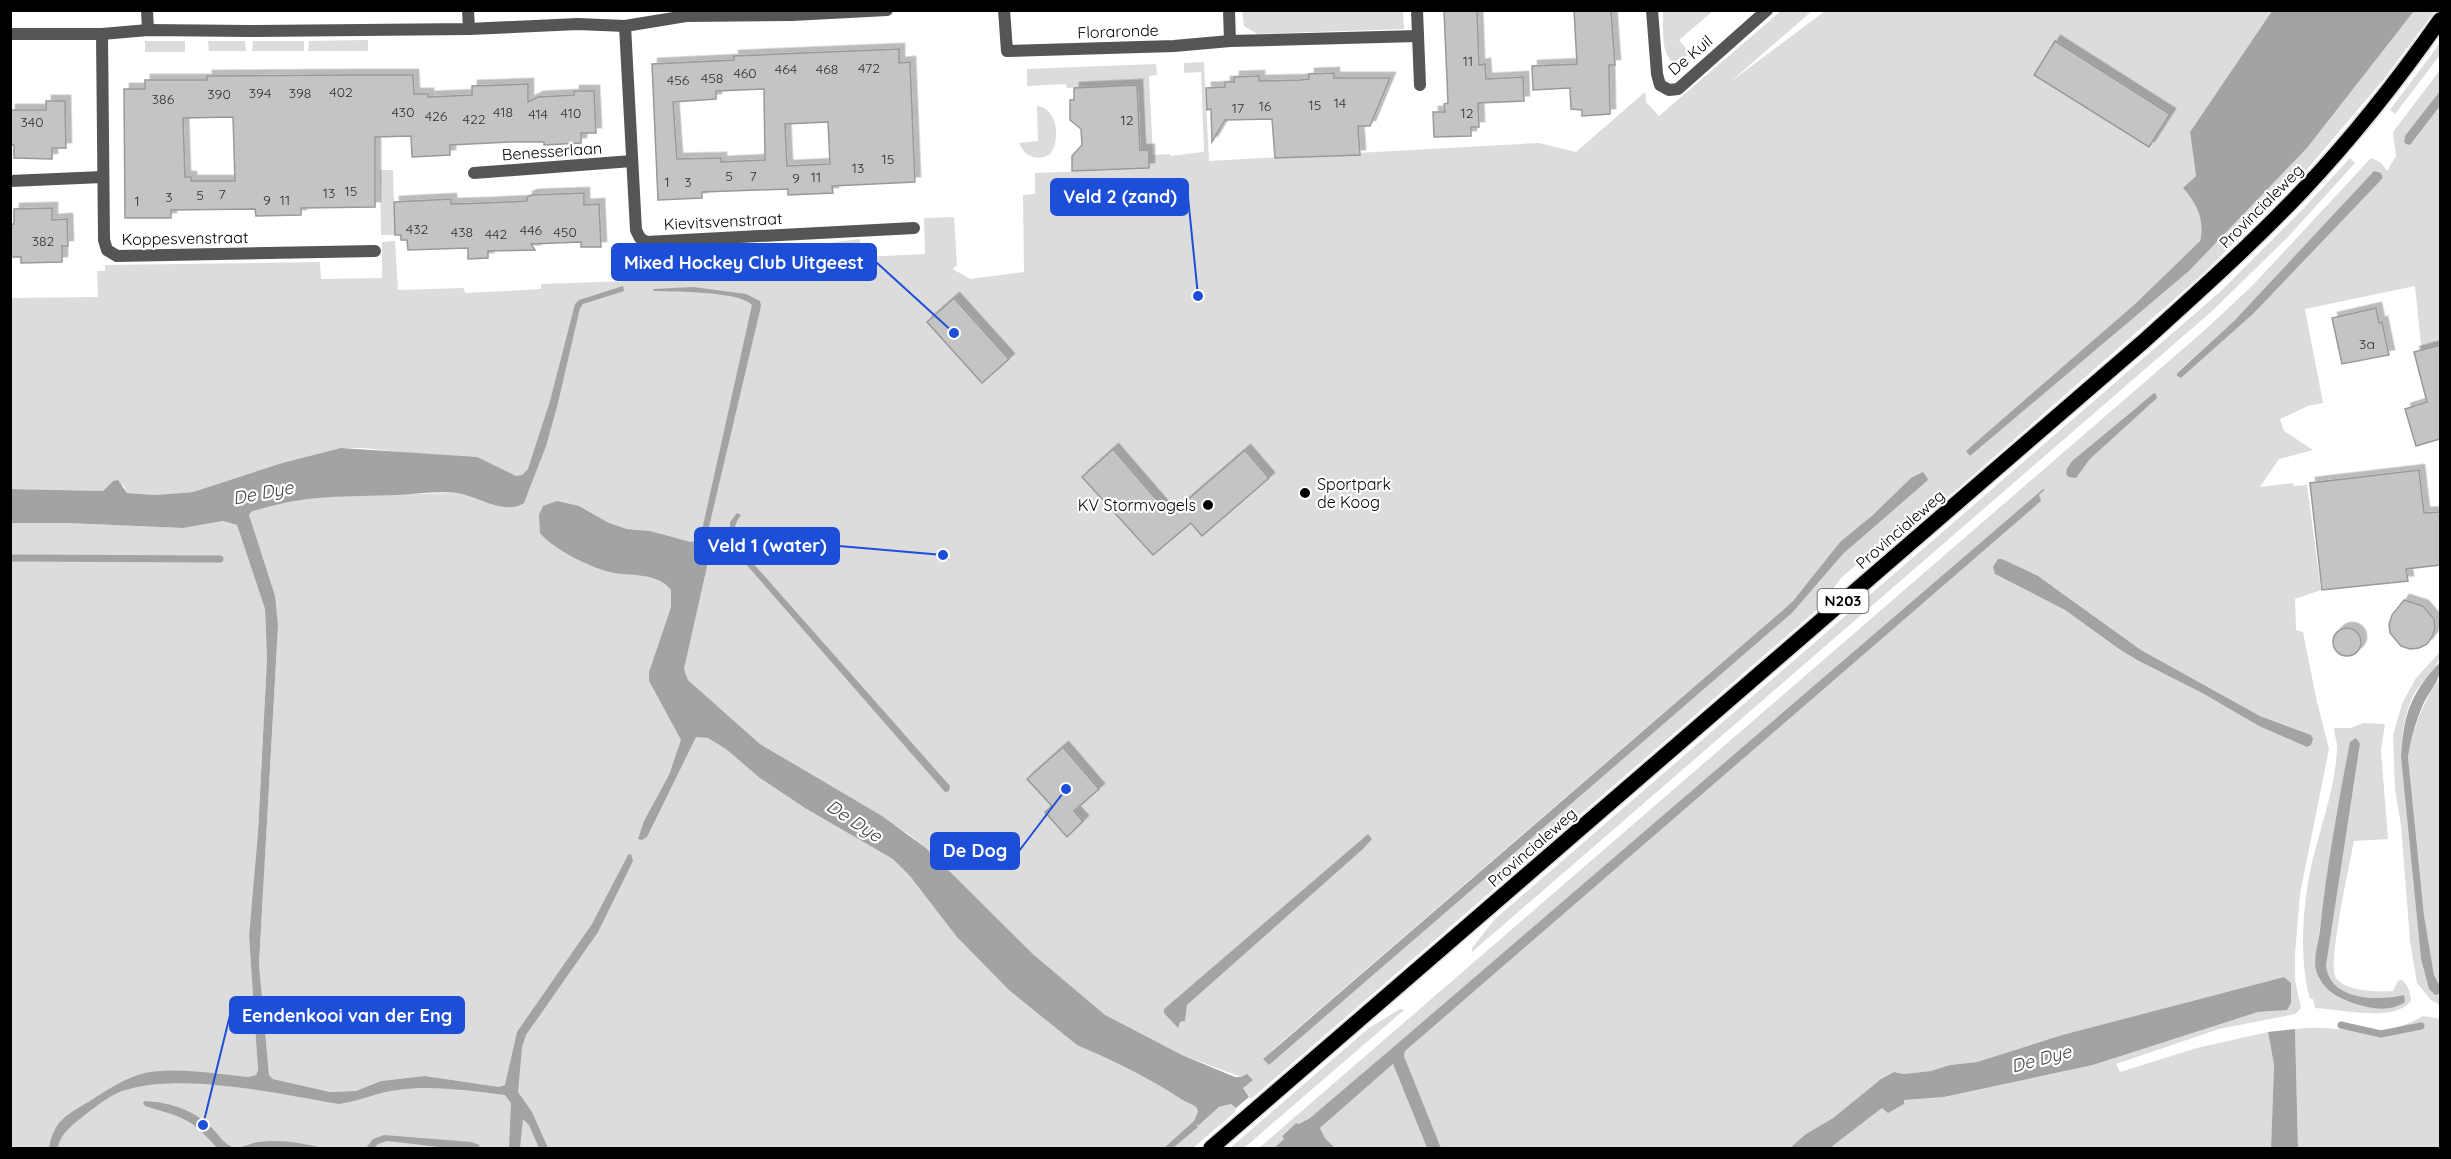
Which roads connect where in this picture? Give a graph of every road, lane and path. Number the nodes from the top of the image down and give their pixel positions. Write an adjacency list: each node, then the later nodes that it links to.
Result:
1 (147, 10): 13 (street)
2 (468, 10): 12 (street)
3 (888, 10): 9 (street)
4 (1004, 10): 17 (street, Floraronde)
5 (1229, 10): 17 (street)
6 (1418, 10): 16 (street)
7 (1652, 10): 8 (street, De Kuil)
8 (1767, 10)
9 (686, 13): 11 (street)
10 (2440, 20): 25 (main road, Provincialeweg / N203)
11 (625, 26): 12 (street); 19 (street, Kievitsvenstraat)
12 (469, 29): 13 (street)
13 (148, 30): 15 (street)
14 (10, 34): 15 (street)
15 (102, 34): 21 (street, Koppesvenstraat)
16 (1418, 36): 17 (street, Floraronde); 18 (street)
17 (1230, 41)
18 (1420, 85)
19 (632, 161): 20 (street, Benesserlaan); 23 (street, Kievitsvenstraat)
20 (474, 173)
21 (103, 177): 22 (street); 24 (street, Koppesvenstraat)
22 (10, 181)
23 (914, 228)
24 (375, 251)
25 (1211, 1149)

